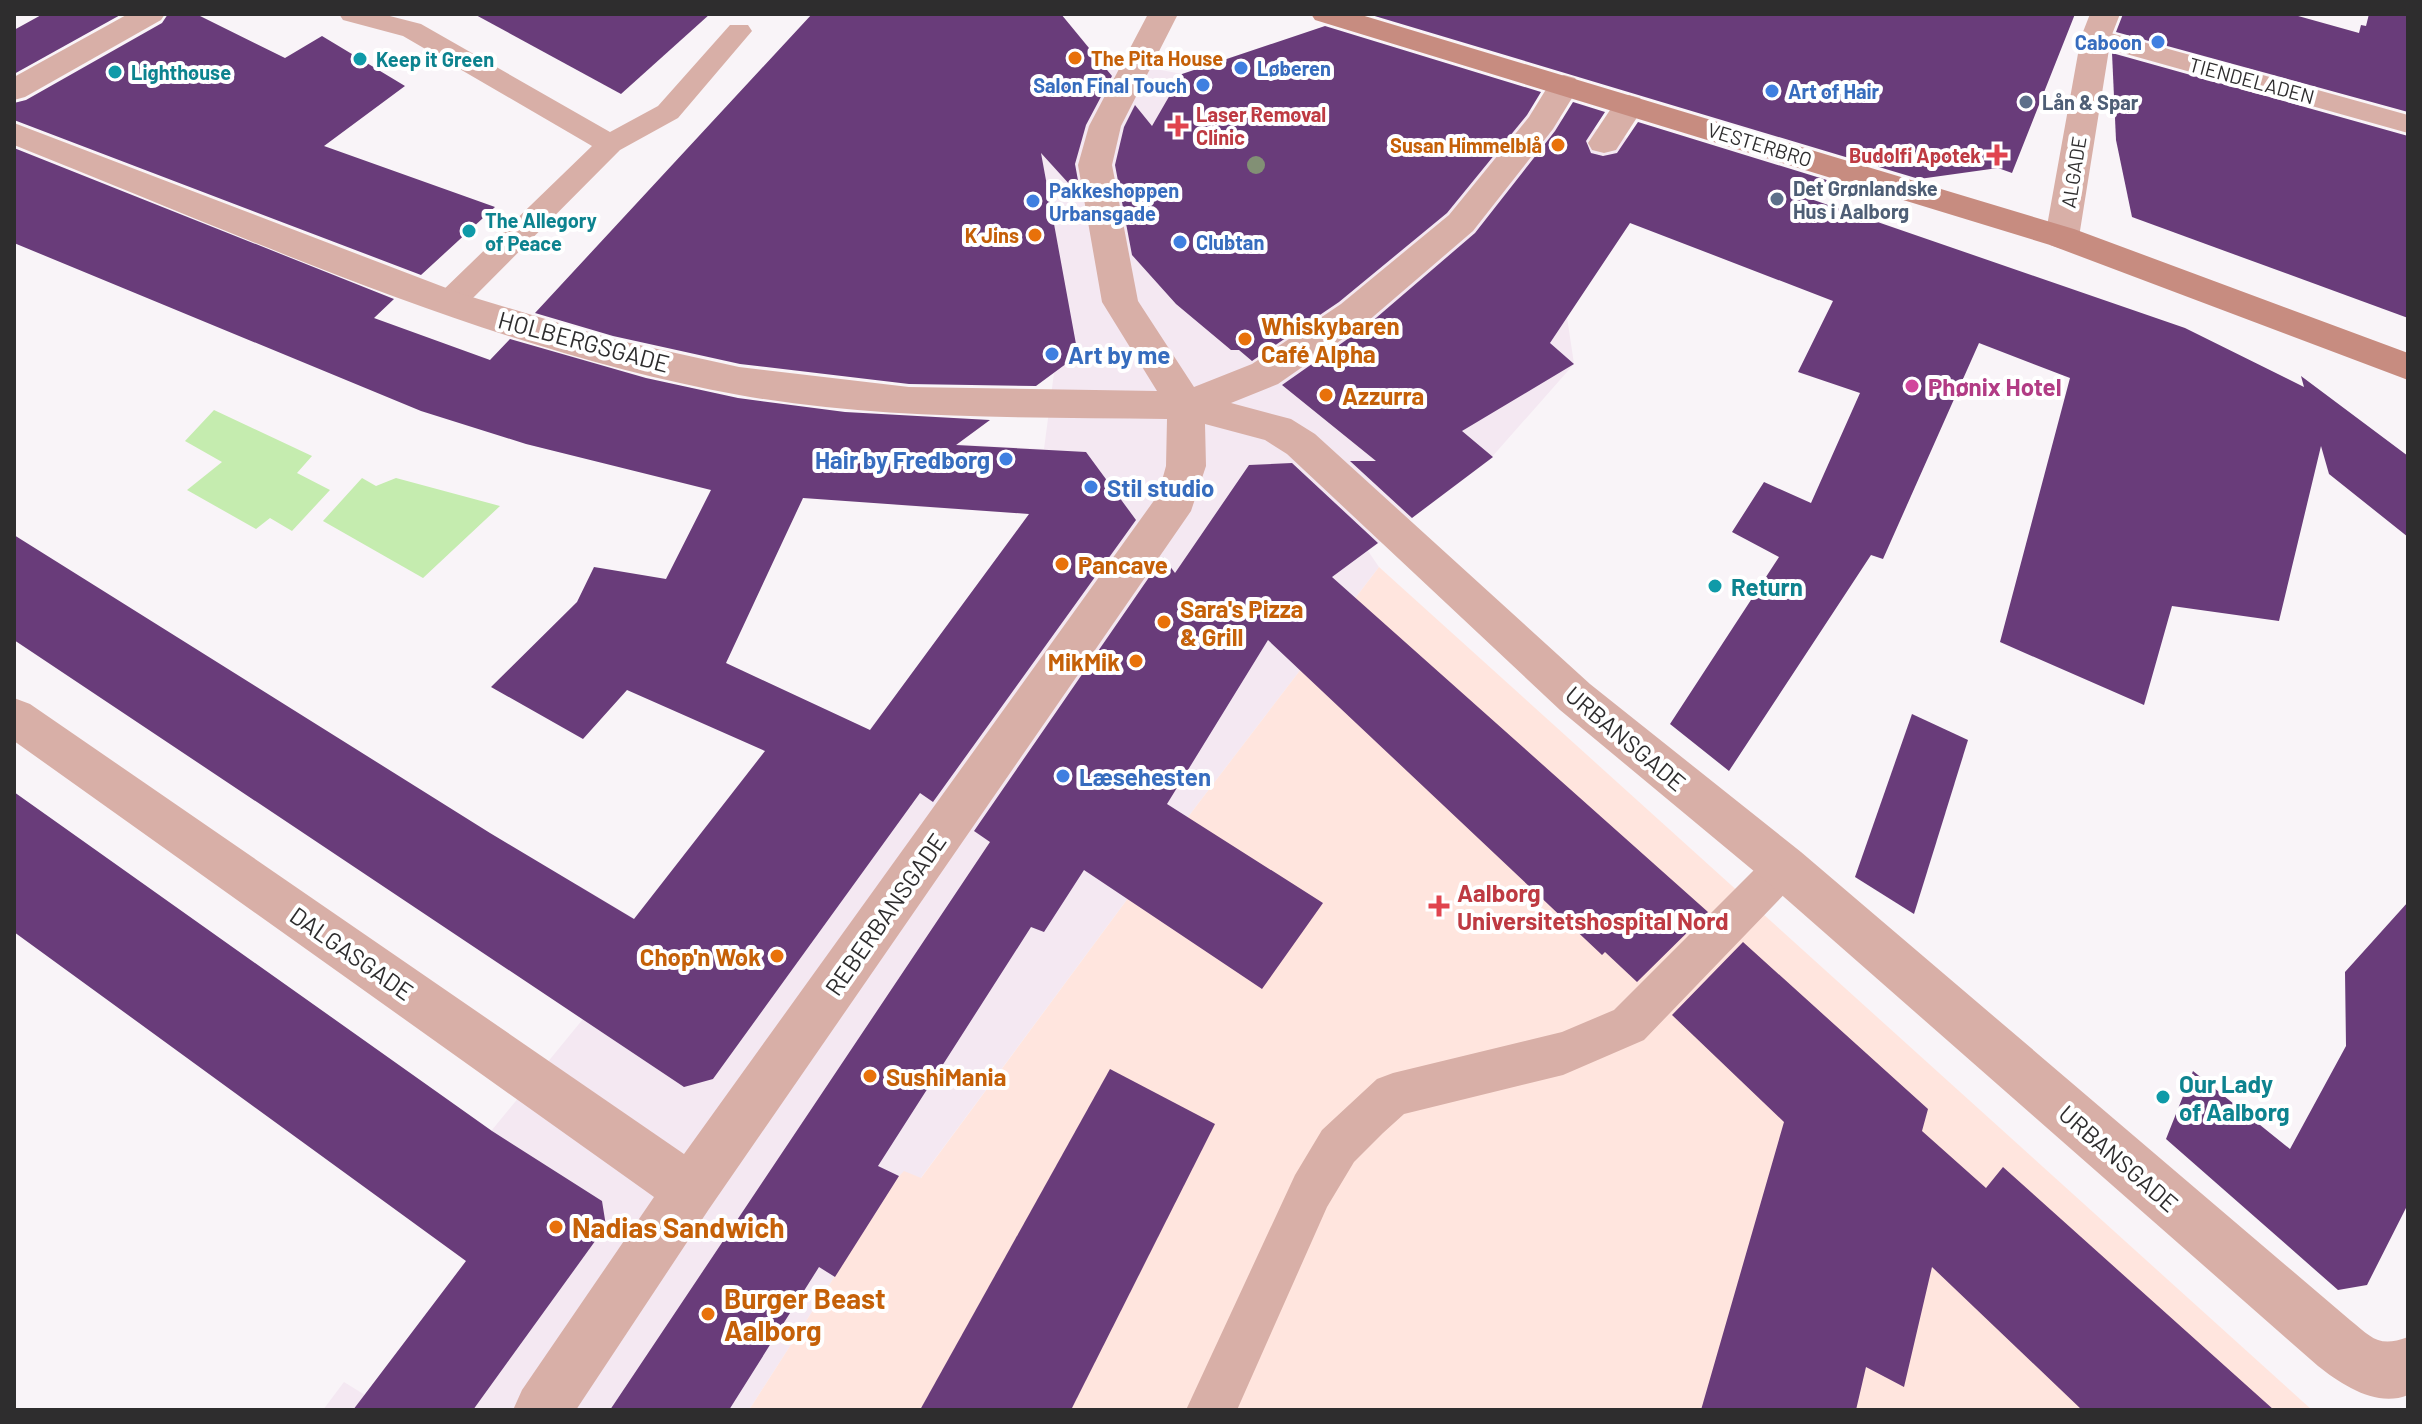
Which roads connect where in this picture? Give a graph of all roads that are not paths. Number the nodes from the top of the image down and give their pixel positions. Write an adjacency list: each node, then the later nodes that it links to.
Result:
1 (150, 14): 9 (street)
2 (352, 14): 14 (lane)
3 (1163, 14): 20 (street)
4 (1326, 14): 5 (main road, VESTERBRO)
5 (1372, 20): 8 (main road, VESTERBRO)
6 (2101, 26): 11 (lane, TIENDELADEN); 15 (street, ALGADE)
7 (739, 31): 14 (lane)
8 (1564, 85): 10 (main road, VESTERBRO); 20 (street)
9 (14, 90)
10 (1629, 105): 13 (street); 15 (main road, VESTERBRO)
11 (2408, 124)
12 (14, 133): 17 (street, HOLBERGSGADE)
13 (1604, 143)
14 (610, 144): 17 (lane)
15 (2062, 237): 16 (main road, VESTERBRO)
16 (2192, 286): 18 (main road, VESTERBRO); 19 (main road, VESTERBRO)
17 (449, 303): 20 (street, HOLBERGSGADE)
18 (2408, 367)
19 (2408, 393)
20 (1186, 405): 22 (street, URBANSGADE); 23 (street, REBERBANSGADE)
21 (14, 717): 23 (street, DALGASGADE)
22 (1784, 867): 24 (street, URBANSGADE); 26 (lane)
23 (690, 1190): 25 (street, REBERBANSGADE)
24 (2395, 1368)
25 (542, 1410)
26 (1211, 1410)

